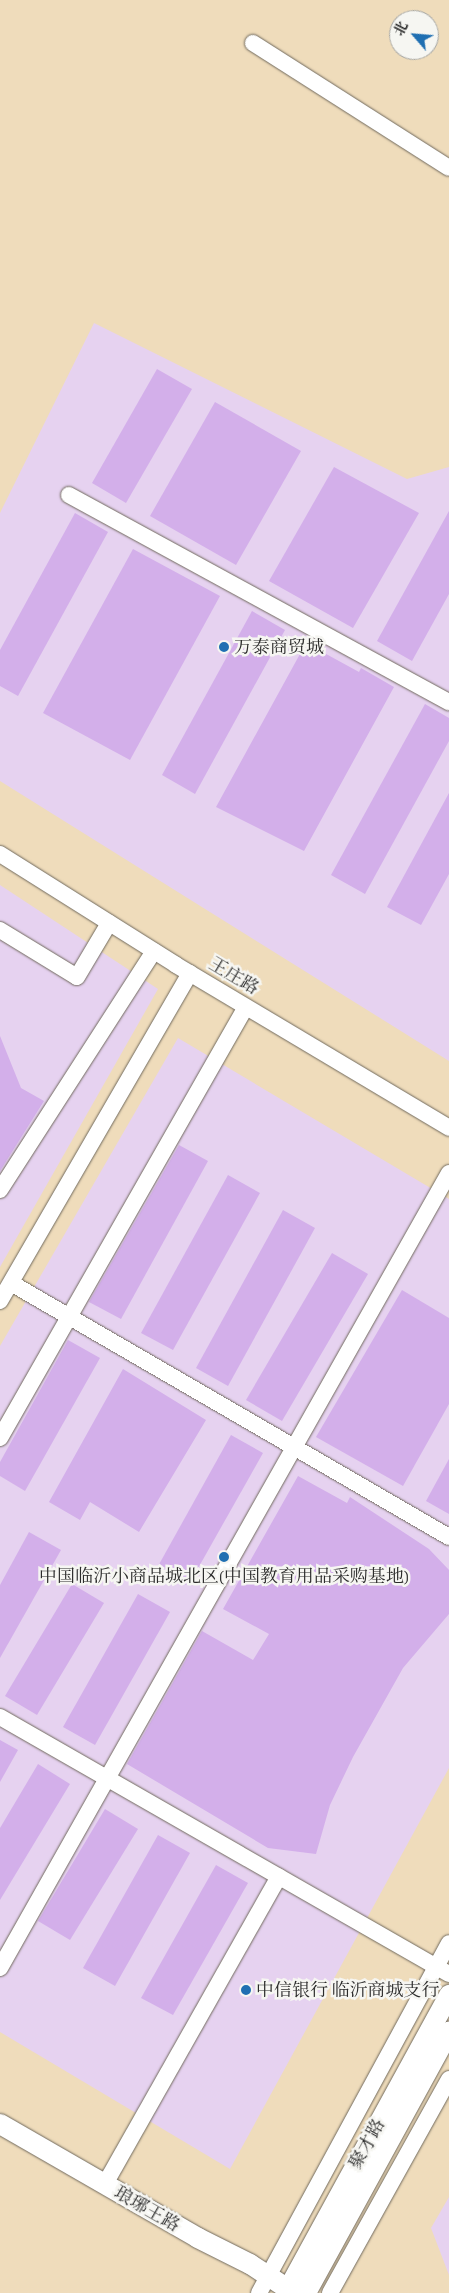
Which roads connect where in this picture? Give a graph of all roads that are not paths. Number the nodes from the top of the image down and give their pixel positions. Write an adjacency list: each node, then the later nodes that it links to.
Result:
1 (252, 43): 2 (street)
2 (449, 168)
3 (69, 495): 4 (street)
4 (449, 702)
5 (0, 854): 6 (street, 王庄路)
6 (109, 923): 7 (street); 8 (street, 王庄路)
7 (0, 930)
8 (154, 951): 9 (street, 王庄路); 13 (street)
9 (190, 973): 10 (street, 王庄路); 14 (street)
10 (246, 1007): 11 (street, 王庄路); 16 (street)
11 (449, 1128)
12 (449, 1173): 18 (street)
13 (0, 1190)
14 (11, 1283): 15 (street); 16 (street)
15 (0, 1301)
16 (70, 1316): 17 (street); 18 (street)
17 (0, 1438)
18 (294, 1447): 19 (street); 21 (street)
19 (449, 1537)
20 (0, 1717): 21 (street)
21 (107, 1778): 22 (street); 24 (street)
22 (279, 1877): 25 (street); 30 (street)
23 (449, 1943): 25 (street)
24 (0, 1968)
25 (442, 1971): 31 (street)
26 (449, 1995): 32 (main road, 聚才路)
27 (449, 2032): 32 (main road, 聚才路)
28 (449, 2079): 33 (street)
29 (0, 2124): 30 (main road, 琅琊王路)
30 (105, 2184): 31 (main road, 琅琊王路)
31 (263, 2285): 32 (main road, 琅琊王路)
32 (293, 2292)
33 (330, 2293)

